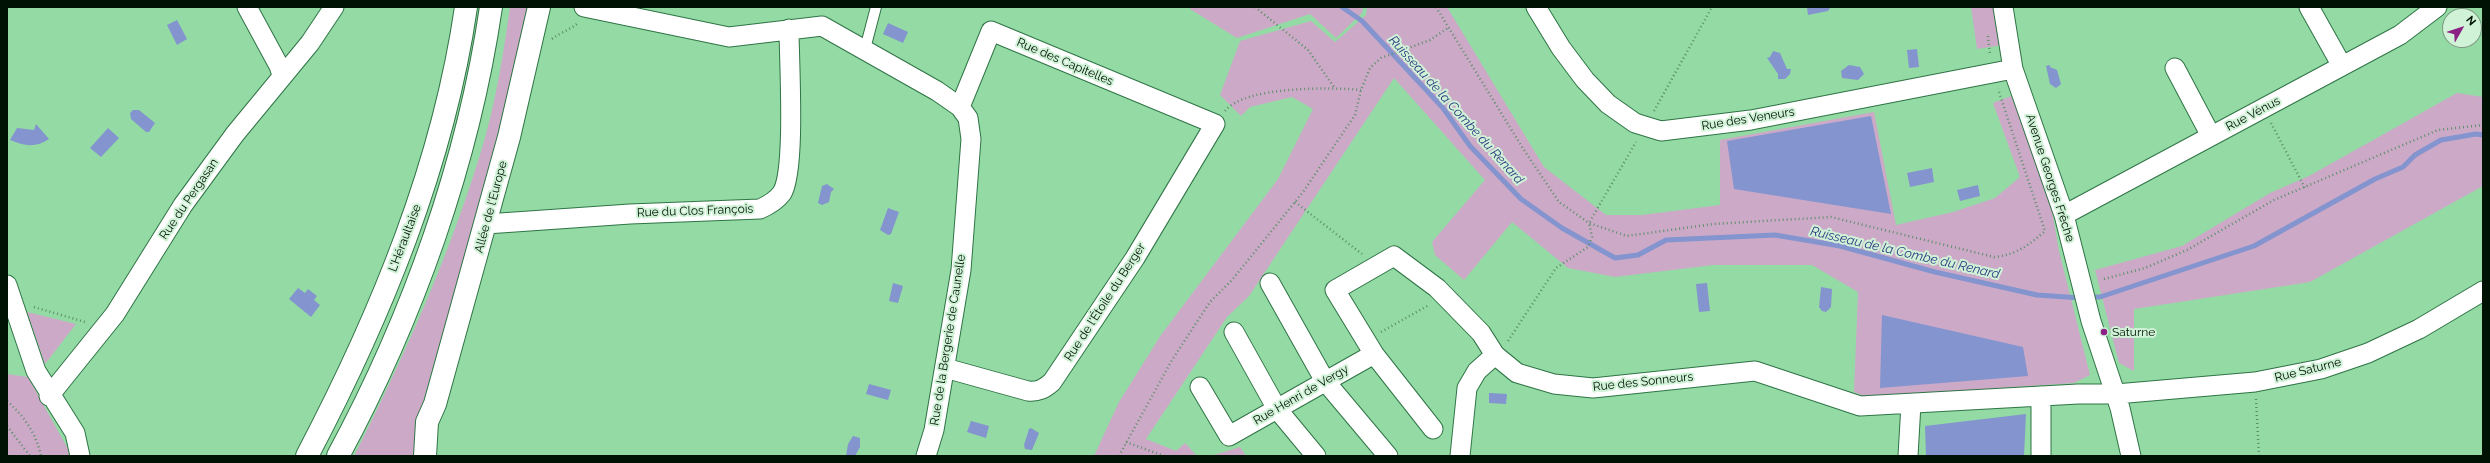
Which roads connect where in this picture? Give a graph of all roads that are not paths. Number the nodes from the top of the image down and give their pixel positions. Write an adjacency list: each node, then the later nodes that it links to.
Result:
1 (247, 7): 17 (street)
2 (334, 7): 17 (street, Rue du Pergasan)
3 (466, 7): 41 (main road, L'Héraultaise)
4 (491, 7): 42 (main road)
5 (539, 7): 22 (main road, Allée de l'Europe)
6 (584, 7): 12 (street)
7 (876, 7): 13 (lane)
8 (1536, 7): 16 (street, Rue des Veneurs)
9 (2003, 7): 16 (street, Avenue Georges Frêche)
10 (2309, 7): 14 (street)
11 (2437, 7): 14 (street, Rue Vénus)
12 (789, 30): 13 (street); 22 (street, Rue du Clos François)
13 (865, 49): 18 (street)
14 (2342, 66): 20 (street, Rue Vénus)
15 (2175, 68): 20 (street)
16 (2013, 69): 21 (street, Avenue Georges Frêche)
17 (282, 75): 33 (street, Rue du Pergasan)
18 (960, 107): 19 (street, Rue des Capitelles); 29 (street, Rue de la Bergerie de Caunelle)
19 (1215, 124): 29 (street, Rue de l'Étoile du Berger)
20 (2211, 136): 21 (street, Rue Vénus)
21 (2064, 215): 32 (street, Avenue Georges Frêche)
22 (486, 224): 35 (main road, Allée de l'Europe)
23 (1270, 283): 30 (street)
24 (2483, 291): 32 (street, Rue Saturne)
25 (9, 292): 33 (street)
26 (1234, 332): 38 (street)
27 (1369, 348): 28 (street, Rue des Sonneurs); 30 (street, Rue Henri de Vergy); 39 (street)
28 (1495, 355): 37 (street, Rue des Sonneurs); 48 (street)
29 (945, 368): 45 (street, Rue de la Bergerie de Caunelle)
30 (1325, 381): 38 (street, Rue Henri de Vergy); 47 (street)
31 (1200, 387): 38 (street, Rue Henri de Vergy)
32 (2116, 394): 34 (street, Rue Saturne); 51 (street, Avenue Georges Frêche)
33 (49, 396): 40 (street)
34 (2041, 396): 36 (street, Rue Saturne); 50 (street)
35 (435, 404): 43 (main road, Allée de l'Europe); 44 (main road, Allée de l'Europe)
36 (1911, 404): 37 (street, Rue Saturne); 49 (street)
37 (1860, 406)
38 (1277, 409): 46 (street)
39 (1433, 429)
40 (80, 456)
41 (307, 456)
42 (338, 456)
43 (425, 456)
44 (437, 456)
45 (926, 456)
46 (1316, 456)
47 (1388, 456)
48 (1460, 456)
49 (1908, 456)
50 (2041, 456)
51 (2131, 456)

